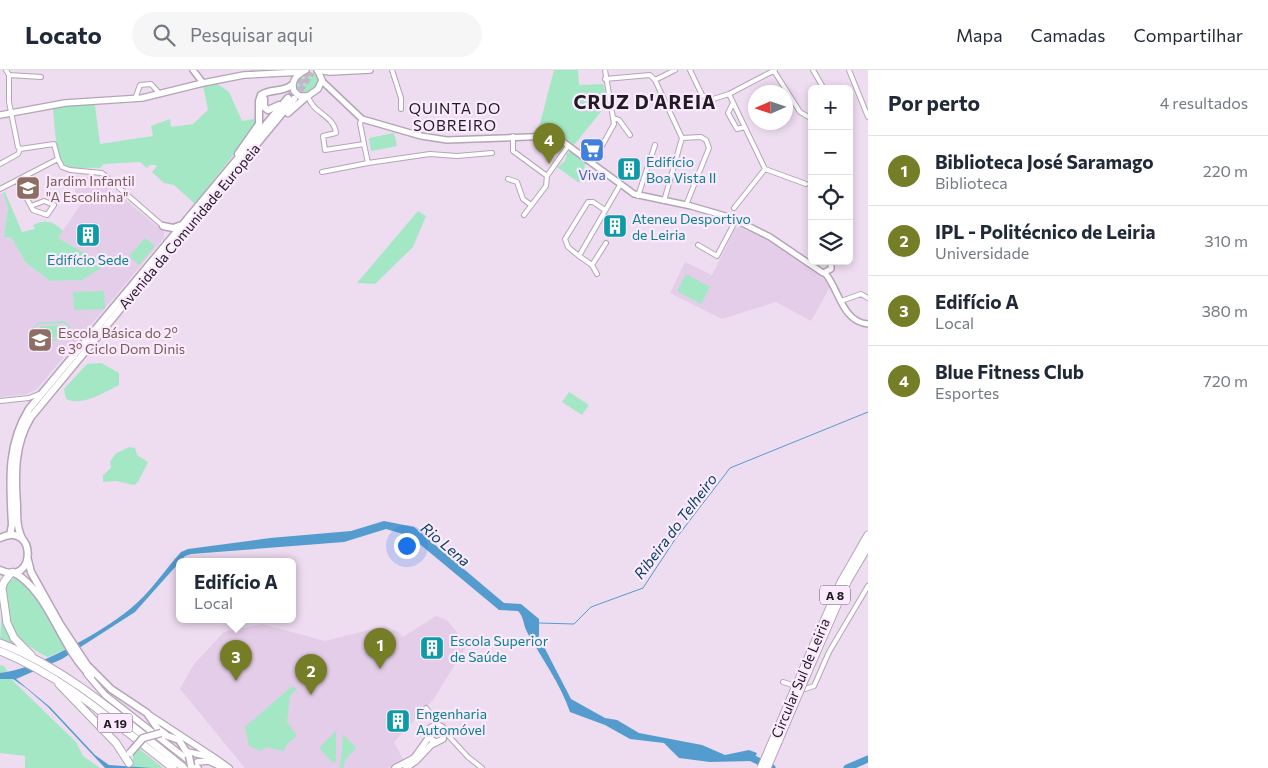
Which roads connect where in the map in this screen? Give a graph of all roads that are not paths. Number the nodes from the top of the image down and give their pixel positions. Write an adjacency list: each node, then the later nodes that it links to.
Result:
1 (6, 70): 16 (street)
2 (193, 70): 21 (street)
3 (317, 70): 14 (main road); 19 (main road)
4 (370, 70): 14 (main road)
5 (392, 70): 32 (street)
6 (605, 70): 18 (street)
7 (675, 70): 20 (street)
8 (690, 70): 27 (street)
9 (775, 70): 27 (street); 35 (street)
10 (813, 70): 23 (street)
11 (849, 70): 37 (street)
12 (304, 71): 15 (main road); 22 (main road)
13 (259, 72): 15 (main road); 21 (main road)
14 (330, 72): 19 (main road)
15 (284, 74): 22 (main road)
16 (9, 75): 17 (street); 33 (street)
17 (41, 77)
18 (605, 79): 20 (street); 36 (street)
19 (322, 80): 24 (main road); 25 (street)
20 (654, 80): 42 (street)
21 (203, 83): 26 (main road)
22 (293, 84): 29 (main road); 55 (main road)
23 (822, 85)
24 (318, 89): 25 (street); 28 (main road)
25 (331, 90): 38 (street)
26 (160, 94): 30 (main road); 30 (street)
27 (729, 94): 31 (street)
28 (307, 96): 29 (main road); 43 (street); 61 (main road)
29 (293, 97): 55 (main road, Avenida da Comunidade Europeia); 61 (main road, Avenida da Comunidade Europeia)
30 (135, 100): 33 (main road)
31 (733, 103): 39 (street); 39 (street)
32 (401, 109)
33 (11, 113): 34 (main road); 46 (street)
34 (0, 115)
35 (808, 117)
36 (614, 118): 40 (street); 51 (street)
37 (868, 118)
38 (362, 119): 41 (street); 43 (street)
39 (745, 127): 52 (street)
40 (630, 135)
41 (513, 136): 45 (street); 54 (street)
42 (682, 138): 63 (street); 65 (street)
43 (364, 144): 49 (street)
44 (655, 145): 62 (street)
45 (568, 146): 51 (street); 54 (street)
46 (20, 149): 48 (street); 50 (street)
47 (492, 153): 49 (street)
48 (58, 159): 57 (street); 72 (street)
49 (368, 163): 53 (street)
50 (0, 164)
51 (592, 164): 59 (street)
52 (765, 169): 58 (street); 67 (street)
53 (322, 172)
54 (547, 176): 64 (street)
55 (223, 178): 71 (main road, Avenida da Comunidade Europeia)
56 (508, 179): 64 (street)
57 (17, 180): 60 (street); 66 (street)
58 (806, 184)
59 (620, 185): 62 (street); 68 (street)
60 (0, 189)
61 (217, 195): 90 (main road, Avenida da Comunidade Europeia)
62 (638, 196): 63 (street)
63 (664, 201): 65 (street)
64 (531, 205): 69 (street)
65 (686, 205): 70 (street)
66 (31, 206): 66 (street)
67 (734, 208)
68 (605, 210): 76 (street); 76 (street)
69 (524, 215)
70 (736, 220): 75 (street); 77 (street)
71 (185, 223): 72 (main road); 74 (main road, Avenida da Comunidade Europeia)
72 (163, 226): 74 (main road)
73 (606, 243): 78 (street)
74 (166, 244): 86 (main road, Avenida da Comunidade Europeia)
75 (698, 245)
76 (579, 256): 78 (street)
77 (808, 260)
78 (592, 265): 82 (street)
79 (819, 265): 81 (street)
80 (831, 265): 81 (street)
81 (827, 272): 84 (street)
82 (597, 274)
83 (868, 298): 84 (street)
84 (841, 302): 85 (street)
85 (868, 324)
86 (43, 392): 87 (street); 89 (main road, Avenida da Comunidade Europeia)
87 (0, 401)
88 (868, 535): 101 (highway, Circular Sul de Leiria / A 8)
89 (4, 536): 90 (main road)
90 (23, 540): 92 (main road, Avenida da Comunidade Europeia)
91 (868, 546): 101 (highway, Circular Sul de Leiria / A 8)
92 (28, 560): 94 (main road); 96 (main road, Avenida da Comunidade Europeia)
93 (0, 570): 94 (main road)
94 (12, 572): 96 (main road); 99 (highway)
95 (868, 586): 104 (street)
96 (64, 636): 100 (main road)
97 (0, 644): 99 (highway)
98 (0, 651): 103 (highway, A 19)
99 (26, 652): 121 (highway, A 19)
100 (77, 657): 102 (main road); 106 (main road)
101 (811, 659): 128 (highway, Circular Sul de Leiria / A 8, bridge); 129 (highway, Circular Sul de Leiria / A 8, bridge)
102 (81, 666): 111 (main road); 118 (main road)
103 (56, 680): 119 (highway); 120 (highway, A 19)
104 (783, 682)
105 (426, 708): 107 (street)
106 (147, 713): 110 (main road); 117 (main road)
107 (434, 717): 108 (street); 109 (street)
108 (432, 726): 109 (main road); 112 (main road)
109 (442, 728): 113 (main road); 114 (street)
110 (163, 734): 111 (main road, bridge); 116 (main road)
111 (148, 736): 119 (main road, bridge)
112 (429, 737): 115 (main road); 125 (main road)
113 (443, 739): 114 (street); 115 (main road)
114 (451, 739): 127 (street)
115 (436, 742): 126 (main road)
116 (189, 754): 117 (main road); 122 (main road, bridge)
117 (215, 758): 124 (main road)
118 (197, 765): 123 (main road)
119 (129, 766)
120 (173, 768)
121 (184, 768)
122 (190, 768)
123 (223, 768)
124 (229, 768)
125 (395, 768)
126 (406, 768)
127 (482, 768)
128 (761, 768)
129 (767, 768)

